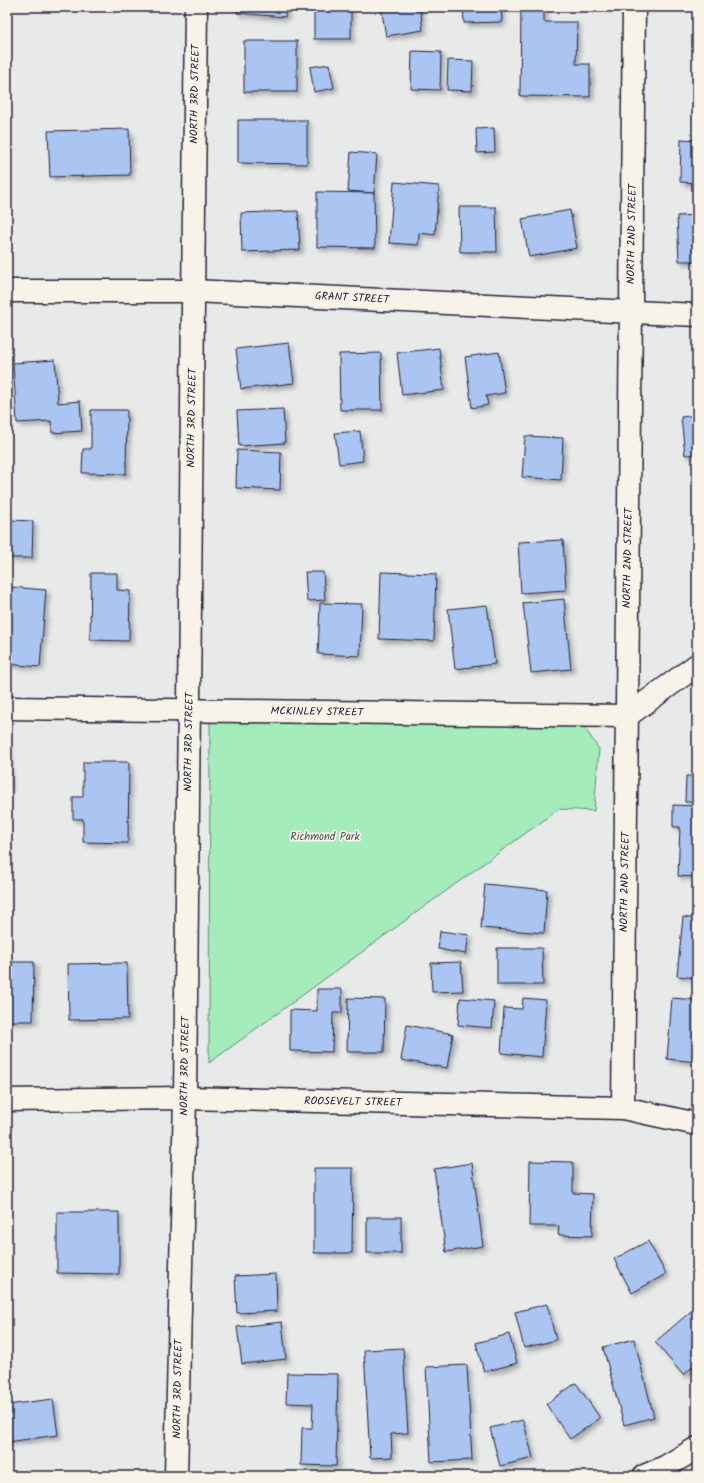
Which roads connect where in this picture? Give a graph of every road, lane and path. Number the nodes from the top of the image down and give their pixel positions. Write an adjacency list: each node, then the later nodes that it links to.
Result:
1 (196, 7): 4 (street, NORTH 3RD STREET)
2 (634, 7): 5 (street, NORTH 2ND STREET)
3 (7, 291): 4 (street, GRANT STREET)
4 (193, 291): 5 (street, GRANT STREET); 9 (street, NORTH 3RD STREET)
5 (631, 312): 6 (street, GRANT STREET); 10 (street, NORTH 2ND STREET)
6 (697, 315)
7 (697, 665): 10 (street)
8 (7, 708): 9 (street, MCKINLEY STREET)
9 (189, 710): 10 (street, MCKINLEY STREET); 11 (street, NORTH 3RD STREET)
10 (627, 716): 13 (street, NORTH 2ND STREET)
11 (185, 1098): 12 (street, ROOSEVELT STREET); 13 (street, ROOSEVELT STREET); 16 (street, NORTH 3RD STREET)
12 (7, 1100)
13 (623, 1108): 14 (street, ROOSEVELT STREET)
14 (697, 1124)
15 (697, 1448): 17 (street)
16 (176, 1476)
17 (644, 1476)

